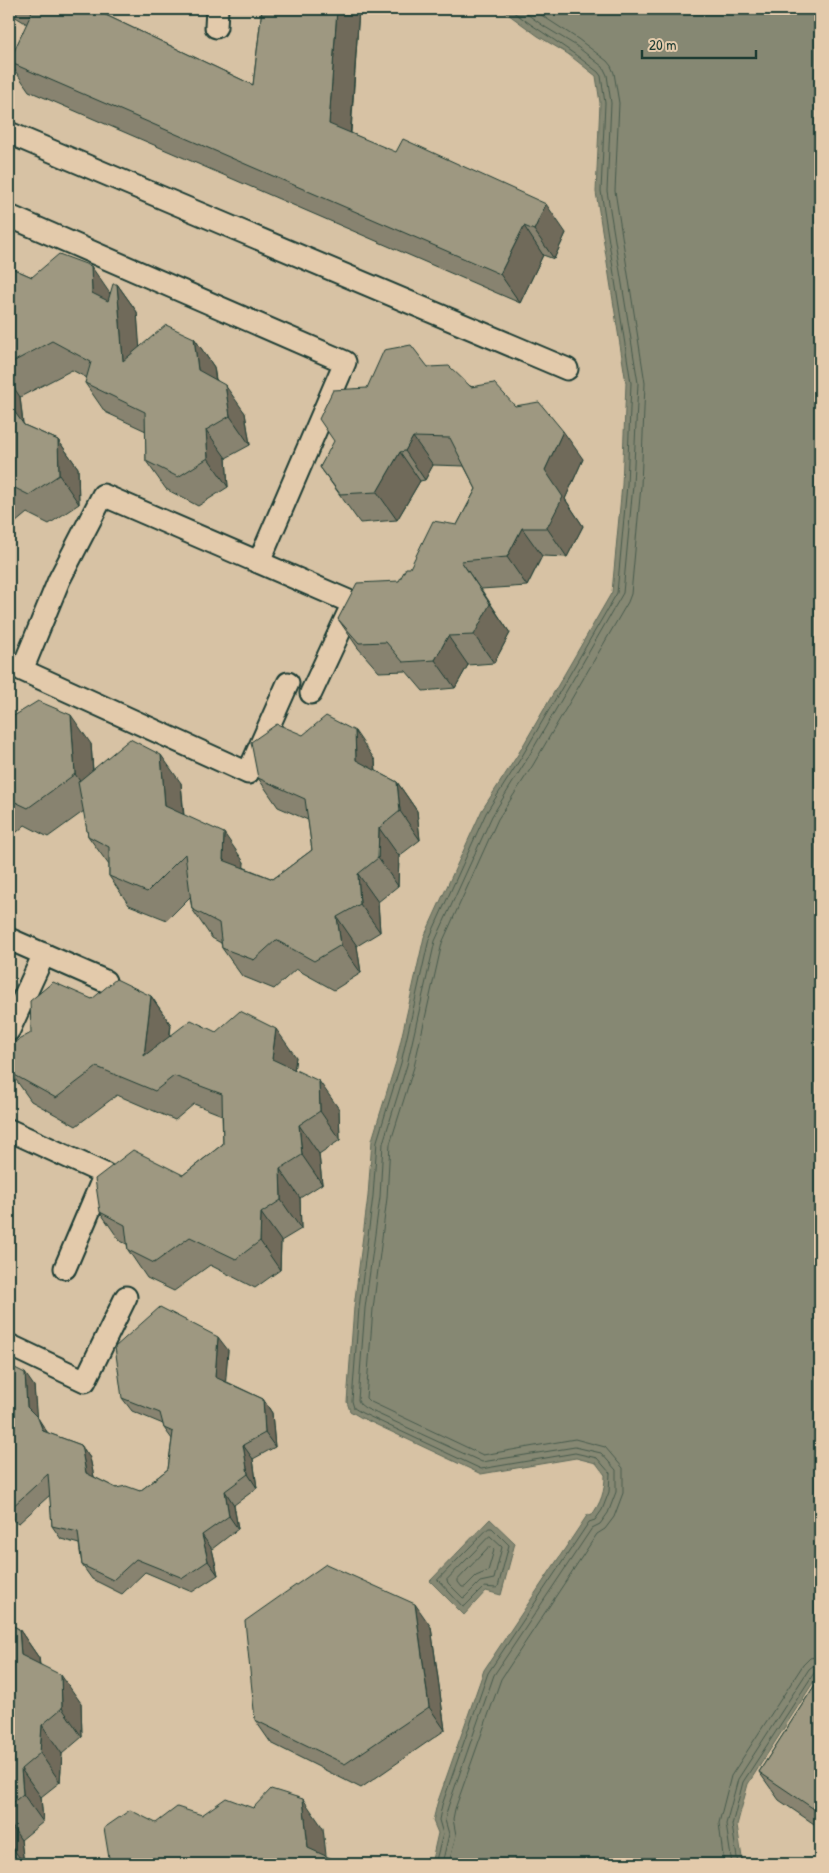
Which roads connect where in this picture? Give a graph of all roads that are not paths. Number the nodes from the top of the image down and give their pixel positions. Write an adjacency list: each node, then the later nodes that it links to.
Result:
1 (9, 133): 3 (lane)
2 (9, 216): 4 (lane)
3 (567, 369)
4 (259, 562): 5 (lane); 6 (lane)
5 (288, 683)
6 (311, 693)
7 (9, 939): 8 (lane)
8 (44, 954): 9 (lane); 10 (lane)
9 (105, 981)
10 (9, 1030)
11 (9, 1130): 12 (lane)
12 (65, 1268)
13 (126, 1298): 14 (lane)
14 (9, 1345)

